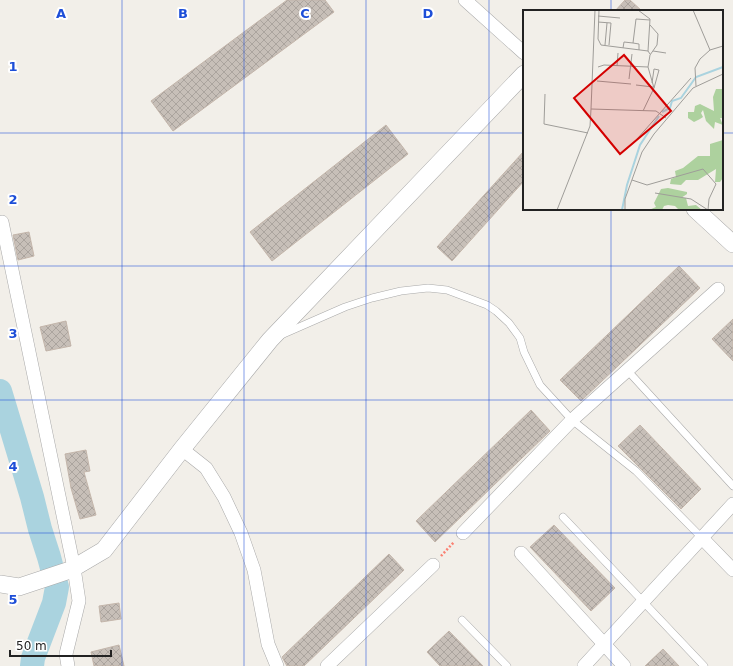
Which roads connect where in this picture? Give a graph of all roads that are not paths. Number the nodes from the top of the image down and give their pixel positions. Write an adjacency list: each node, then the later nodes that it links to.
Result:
1 (464, 0): 2 (street)
2 (523, 52)
3 (523, 75): 8 (street)
4 (696, 210): 6 (street)
5 (2, 222): 19 (street)
6 (733, 244)
7 (718, 289): 9 (street)
8 (270, 340): 10 (lane); 11 (street)
9 (627, 370): 10 (street); 12 (lane)
10 (572, 420): 15 (street); 16 (lane)
11 (182, 449): 19 (street); 26 (street)
12 (733, 486)
13 (733, 504): 16 (street)
14 (563, 516): 22 (lane)
15 (463, 532)
16 (702, 538): 20 (street); 22 (street)
17 (520, 554): 24 (street)
18 (433, 565): 27 (street)
19 (74, 568): 21 (street); 25 (street)
20 (733, 570)
21 (0, 584)
22 (643, 602): 24 (street); 31 (lane)
23 (462, 620): 28 (lane)
24 (604, 644): 29 (street); 30 (street)
25 (68, 666)
26 (277, 666)
27 (327, 666)
28 (506, 666)
29 (584, 666)
30 (624, 666)
31 (704, 666)

